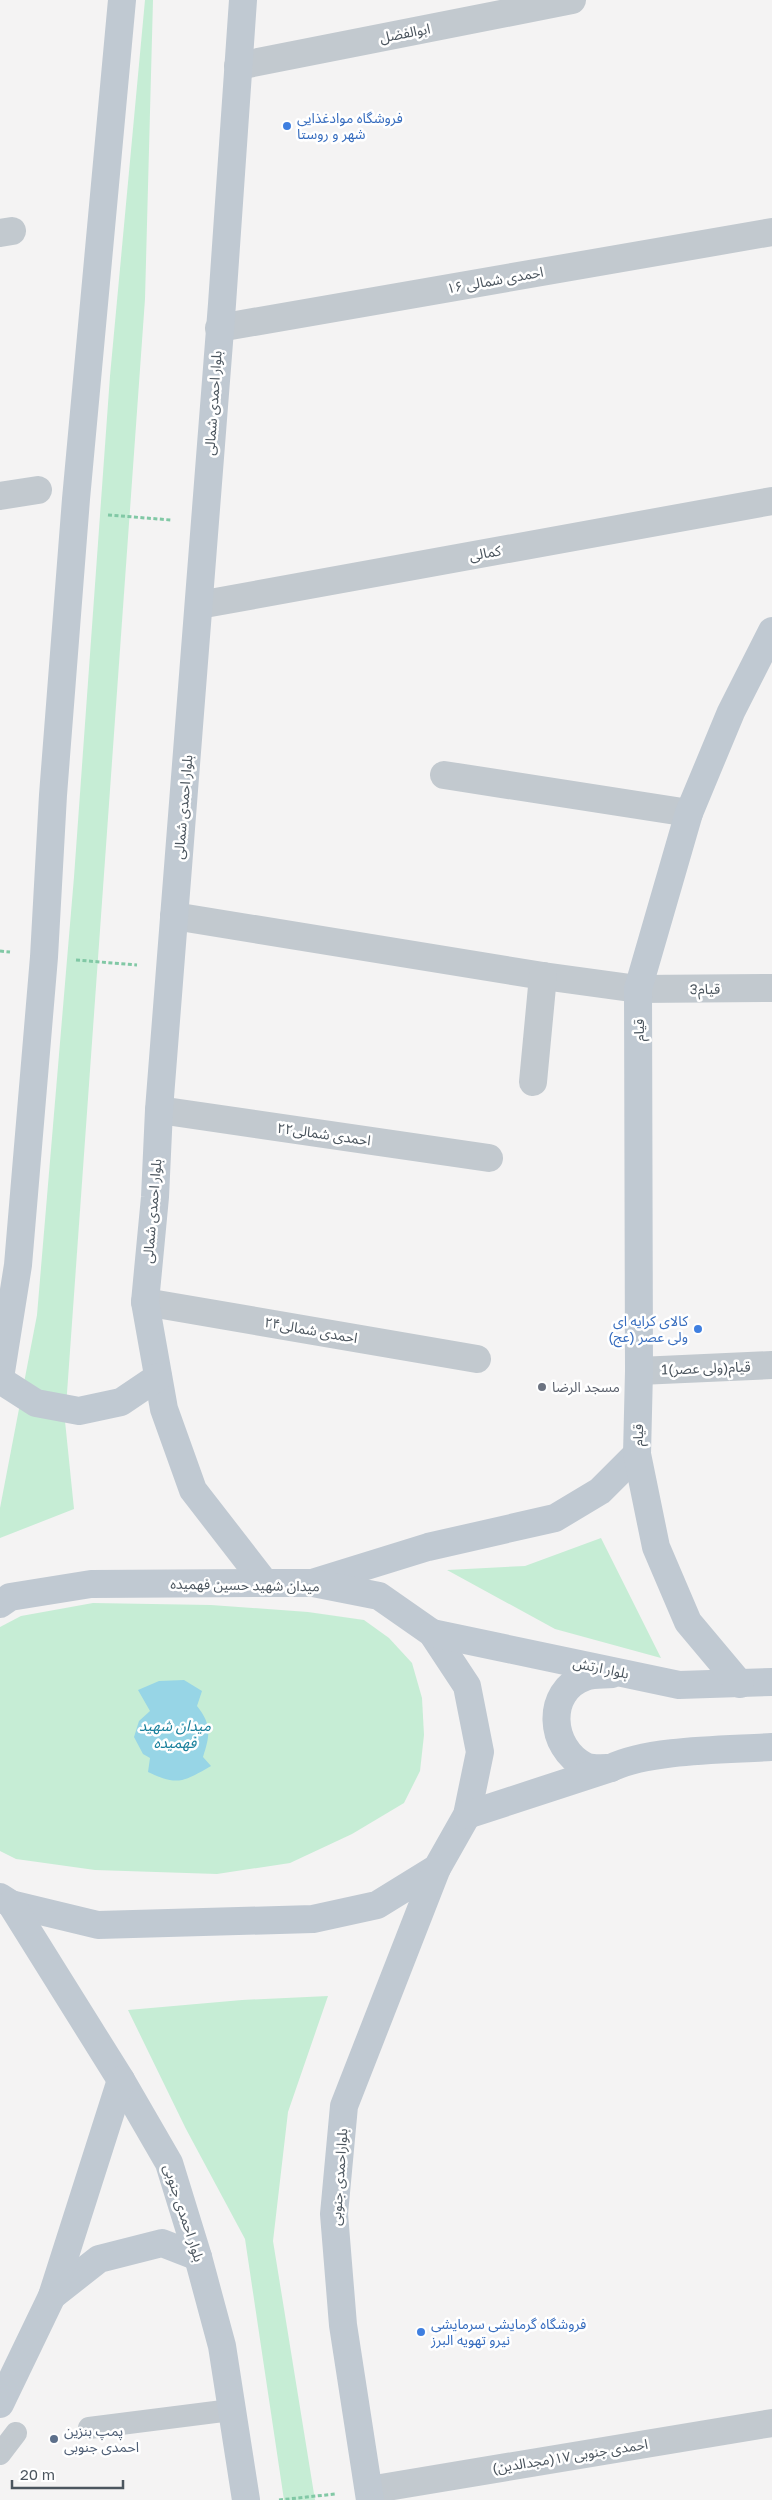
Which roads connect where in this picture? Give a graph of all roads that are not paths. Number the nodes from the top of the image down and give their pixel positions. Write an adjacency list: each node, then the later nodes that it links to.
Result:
1 (122, 0): 26 (main road)
2 (242, 0): 4 (main road, بلوار احمدی شمالی)
3 (572, 0): 4 (street, ابوالفضل)
4 (238, 66): 6 (main road, بلوار احمدی شمالی)
5 (772, 232): 6 (street, احمدی شمالی ۱۶)
6 (218, 328): 10 (main road, بلوار احمدی شمالی)
7 (38, 490): 8 (street)
8 (0, 496)
9 (772, 501): 10 (street, کمالی)
10 (199, 605): 14 (main road, بلوار احمدی شمالی)
11 (772, 631): 13 (main road, قیام)
12 (444, 776): 13 (street)
13 (689, 813): 17 (main road, قیام)
14 (174, 916): 15 (street, قیام3); 19 (main road, بلوار احمدی شمالی)
15 (543, 976): 17 (street, قیام3); 18 (street)
16 (772, 988): 17 (street, قیام3)
17 (638, 989): 24 (main road, قیام)
18 (533, 1082)
19 (159, 1110): 20 (street, احمدی شمالی۲۲); 21 (main road, بلوار احمدی شمالی)
20 (489, 1158)
21 (144, 1302): 22 (street, احمدی شمالی۲۴); 25 (main road, بلوار احمدی شمالی)
22 (477, 1358)
23 (772, 1366): 24 (street, قیام(ولی عصر)1)
24 (639, 1371): 27 (main road, قیام)
25 (158, 1377): 26 (main road); 28 (main road, بلوار احمدی شمالی)
26 (0, 1379)
27 (637, 1454): 29 (main road, قیام); 34 (main road, قیام)
28 (265, 1583): 29 (main road, میدان شهید حسین فهمیده); 30 (main road, میدان شهید حسین فهمیده)
29 (313, 1583): 31 (main road, میدان شهید حسین فهمیده)
30 (0, 1604)
31 (432, 1633): 32 (main road, بلوار ارتش); 37 (main road, میدان شهید حسین فهمیده)
32 (625, 1672): 34 (main road, بلوار ارتش); 36 (main road)
33 (772, 1682): 34 (main road, بلوار ارتش)
34 (740, 1684)
35 (772, 1747): 36 (main road)
36 (612, 1768): 37 (main road)
37 (467, 1815): 38 (main road, میدان شهید حسین فهمیده)
38 (437, 1868): 39 (main road, میدان شهید حسین فهمیده); 49 (main road, بلواراحمدی جنوبی)
39 (6, 1900): 40 (main road, بلوار احمدی جنوبی)
40 (121, 2080): 41 (main road, بلوار احمدی جنوبی); 42 (main road)
41 (198, 2257): 42 (main road); 44 (main road, بلوار احمدی جنوبی)
42 (52, 2296): 43 (main road)
43 (0, 2404)
44 (231, 2410): 46 (lane); 50 (main road, بلوار احمدی جنوبی)
45 (772, 2423): 49 (street, احمدی جنوبی ۱۷(مجدالدین))
46 (89, 2428)
47 (16, 2433): 48 (lane)
48 (0, 2454)
49 (370, 2495)
50 (246, 2500)

